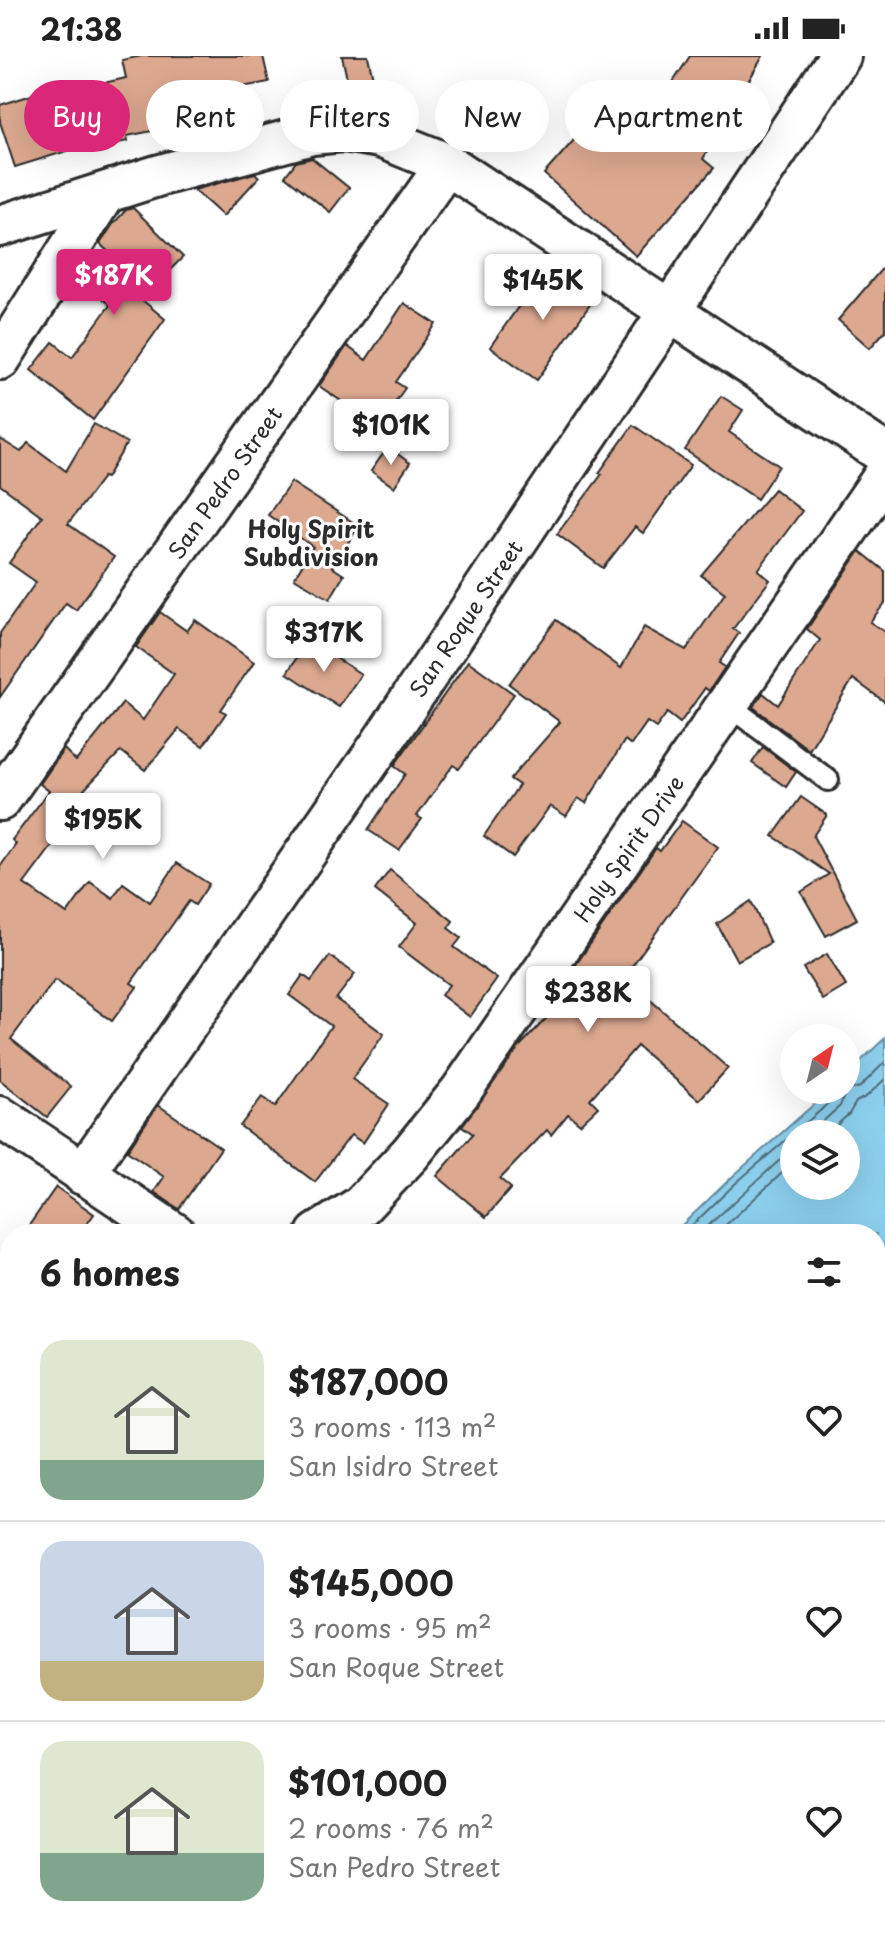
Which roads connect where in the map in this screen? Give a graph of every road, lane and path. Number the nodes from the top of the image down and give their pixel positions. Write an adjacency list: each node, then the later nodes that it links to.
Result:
1 (840, 56): 5 (street, San Roque Street)
2 (447, 164): 3 (street); 5 (street); 11 (street, San Pedro Street)
3 (103, 196): 4 (street); 6 (street)
4 (0, 226)
5 (669, 310): 7 (street); 13 (street, San Roque Street)
6 (0, 359)
7 (885, 454)
8 (885, 475): 9 (street, Holy Spirit Drive)
9 (727, 704): 10 (lane); 15 (street, Holy Spirit Drive)
10 (828, 780)
11 (0, 800)
12 (0, 1117): 13 (street)
13 (83, 1174): 14 (street)
14 (160, 1224)
15 (333, 1224)

